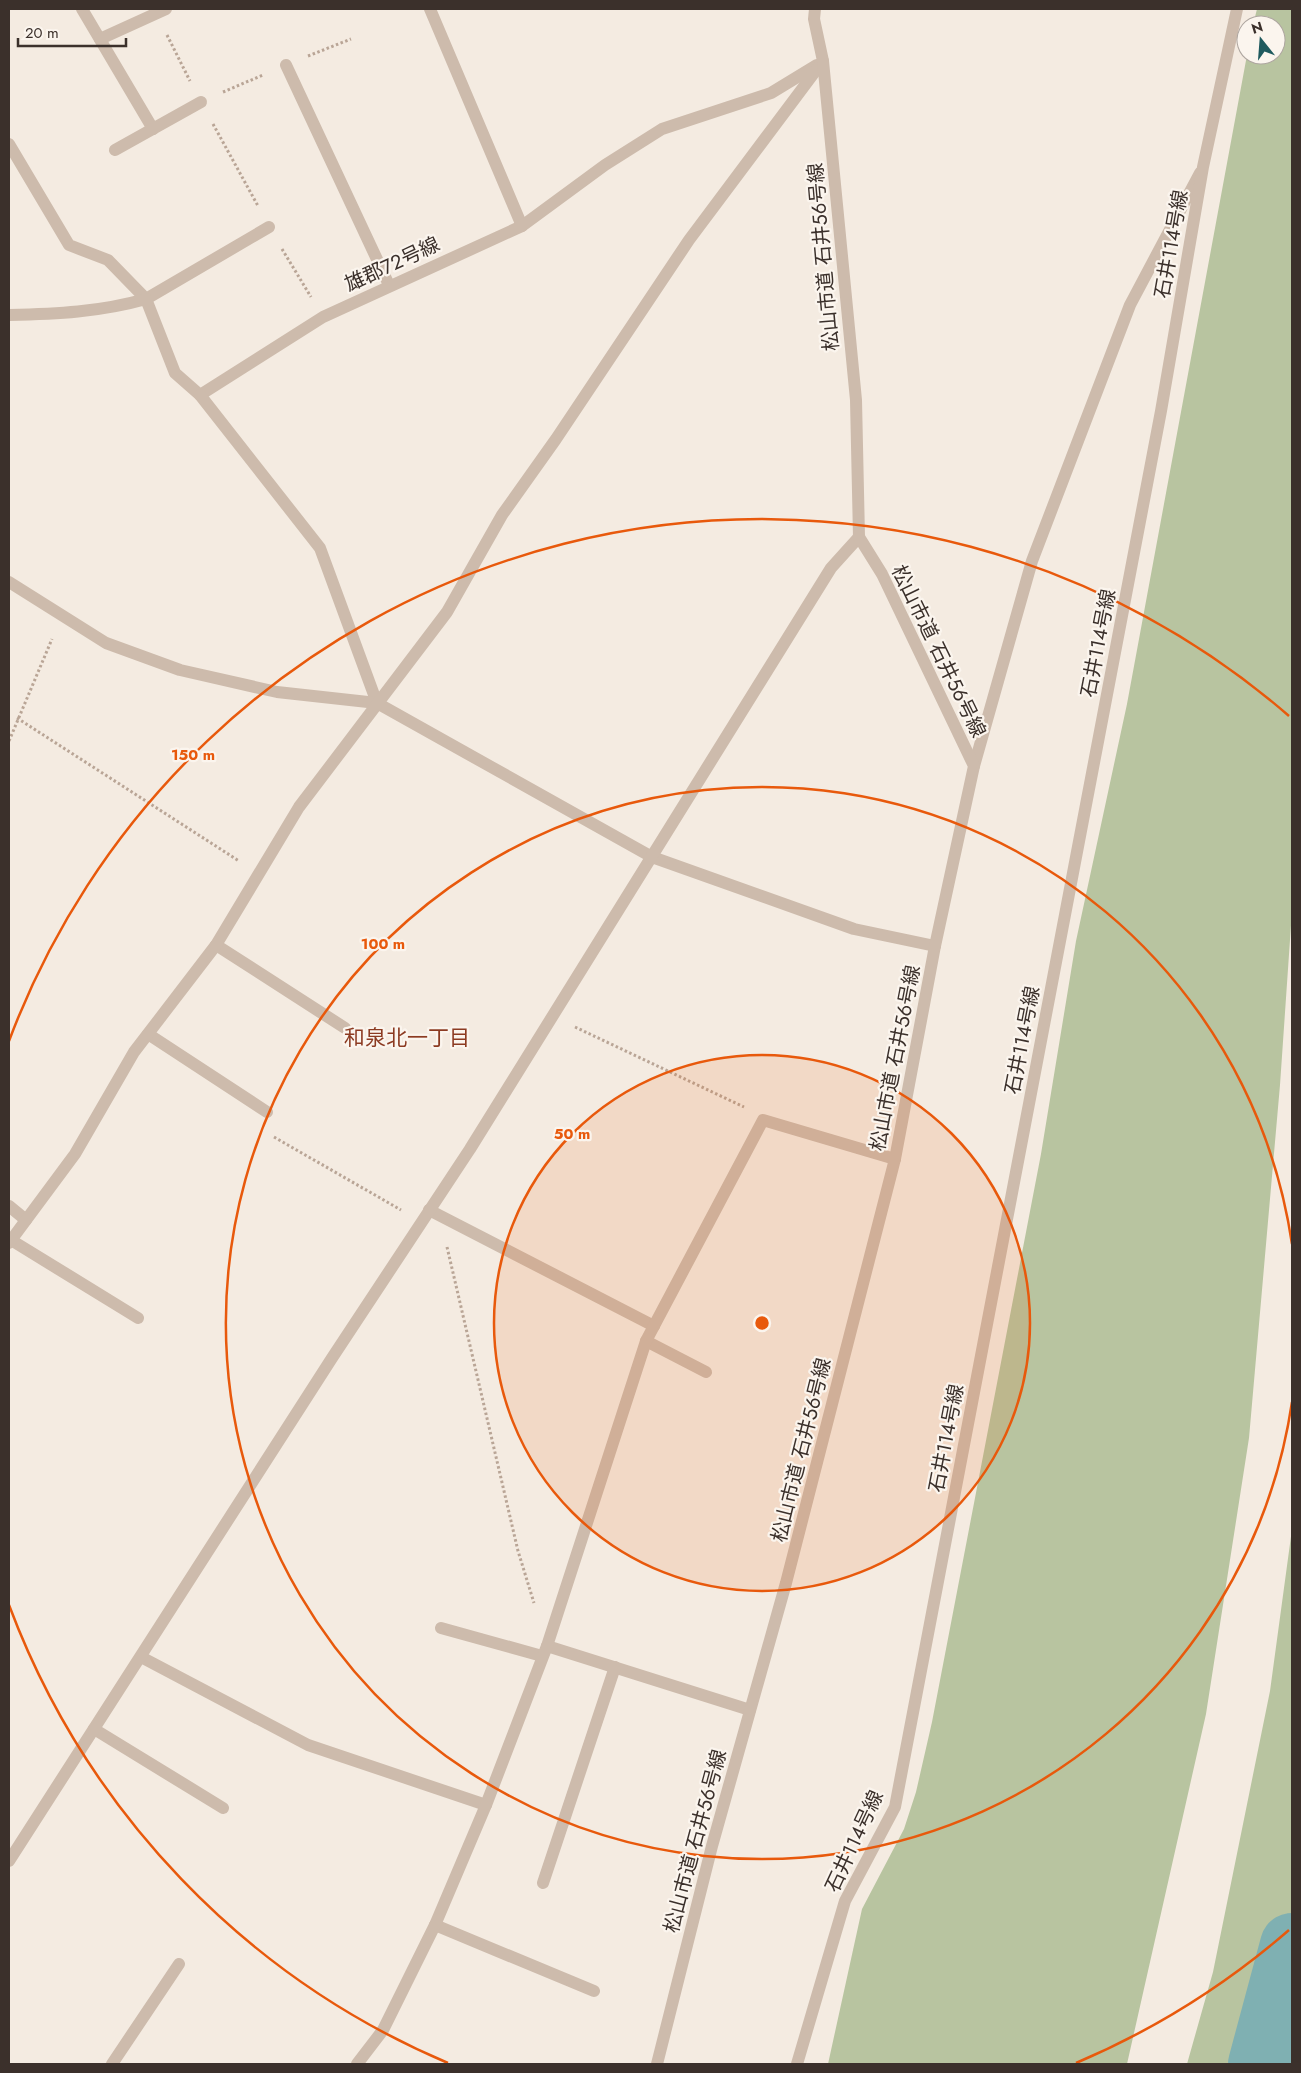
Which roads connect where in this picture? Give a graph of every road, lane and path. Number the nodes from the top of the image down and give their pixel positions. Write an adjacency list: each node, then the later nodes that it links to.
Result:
1 (82, 9): 6 (street)
2 (430, 9): 14 (street)
3 (815, 9): 7 (street, 松山市道 石井56号線)
4 (1237, 9): 13 (street, 石井114号線)
5 (161, 11): 6 (street); 9 (path)
6 (100, 39): 10 (street)
7 (823, 61): 14 (street, 雄郡72号線); 21 (street, 松山市道 石井56号線); 24 (street)
8 (286, 64): 16 (street)
9 (201, 102): 10 (street); 15 (path)
10 (153, 129): 12 (street)
11 (9, 144): 17 (street)
12 (115, 150)
13 (1203, 167): 27 (street); 63 (street, 石井114号線)
14 (522, 226): 16 (street, 雄郡72号線)
15 (269, 227): 17 (street); 19 (path)
16 (389, 285): 19 (street, 雄郡72号線)
17 (146, 299): 18 (street); 20 (street)
18 (9, 315)
19 (323, 317): 20 (street, 雄郡72号線)
20 (200, 394): 24 (street)
21 (859, 537): 27 (street, 松山市道 石井56号線); 28 (street)
22 (9, 582): 23 (street)
23 (62, 615): 24 (street); 25 (path)
24 (377, 703): 28 (street); 29 (street)
25 (17, 718): 26 (path); 29 (path)
26 (9, 741)
27 (974, 766): 31 (street, 松山市道 石井56号線)
28 (652, 857): 31 (street); 32 (street)
29 (260, 874): 30 (street)
30 (216, 944): 33 (street); 34 (street)
31 (935, 946): 37 (street, 松山市道 石井56号線)
32 (552, 1016): 36 (path); 39 (street)
33 (345, 1028)
34 (148, 1034): 35 (street); 40 (street)
35 (266, 1112): 41 (path)
36 (763, 1120): 37 (street); 44 (street)
37 (895, 1159): 51 (street, 松山市道 石井56号線)
38 (9, 1206): 40 (street)
39 (434, 1212): 41 (street); 44 (street); 48 (path)
40 (26, 1220): 42 (street)
41 (421, 1221): 49 (street)
42 (10, 1242): 43 (street)
43 (138, 1318)
44 (654, 1326): 45 (street)
45 (646, 1341): 46 (street); 48 (street)
46 (706, 1372)
47 (441, 1628): 48 (street)
48 (544, 1651): 50 (street); 53 (street)
49 (141, 1657): 52 (street); 53 (street)
50 (615, 1667): 51 (street); 56 (street)
51 (750, 1710): 62 (street, 松山市道 石井56号線)
52 (94, 1729): 54 (street); 55 (street)
53 (486, 1805): 57 (street)
54 (223, 1808)
55 (9, 1861)
56 (543, 1883)
57 (435, 1925): 59 (street); 61 (street)
58 (178, 1964): 60 (street)
59 (594, 1991)
60 (112, 2064)
61 (357, 2064)
62 (657, 2064)
63 (797, 2064)

